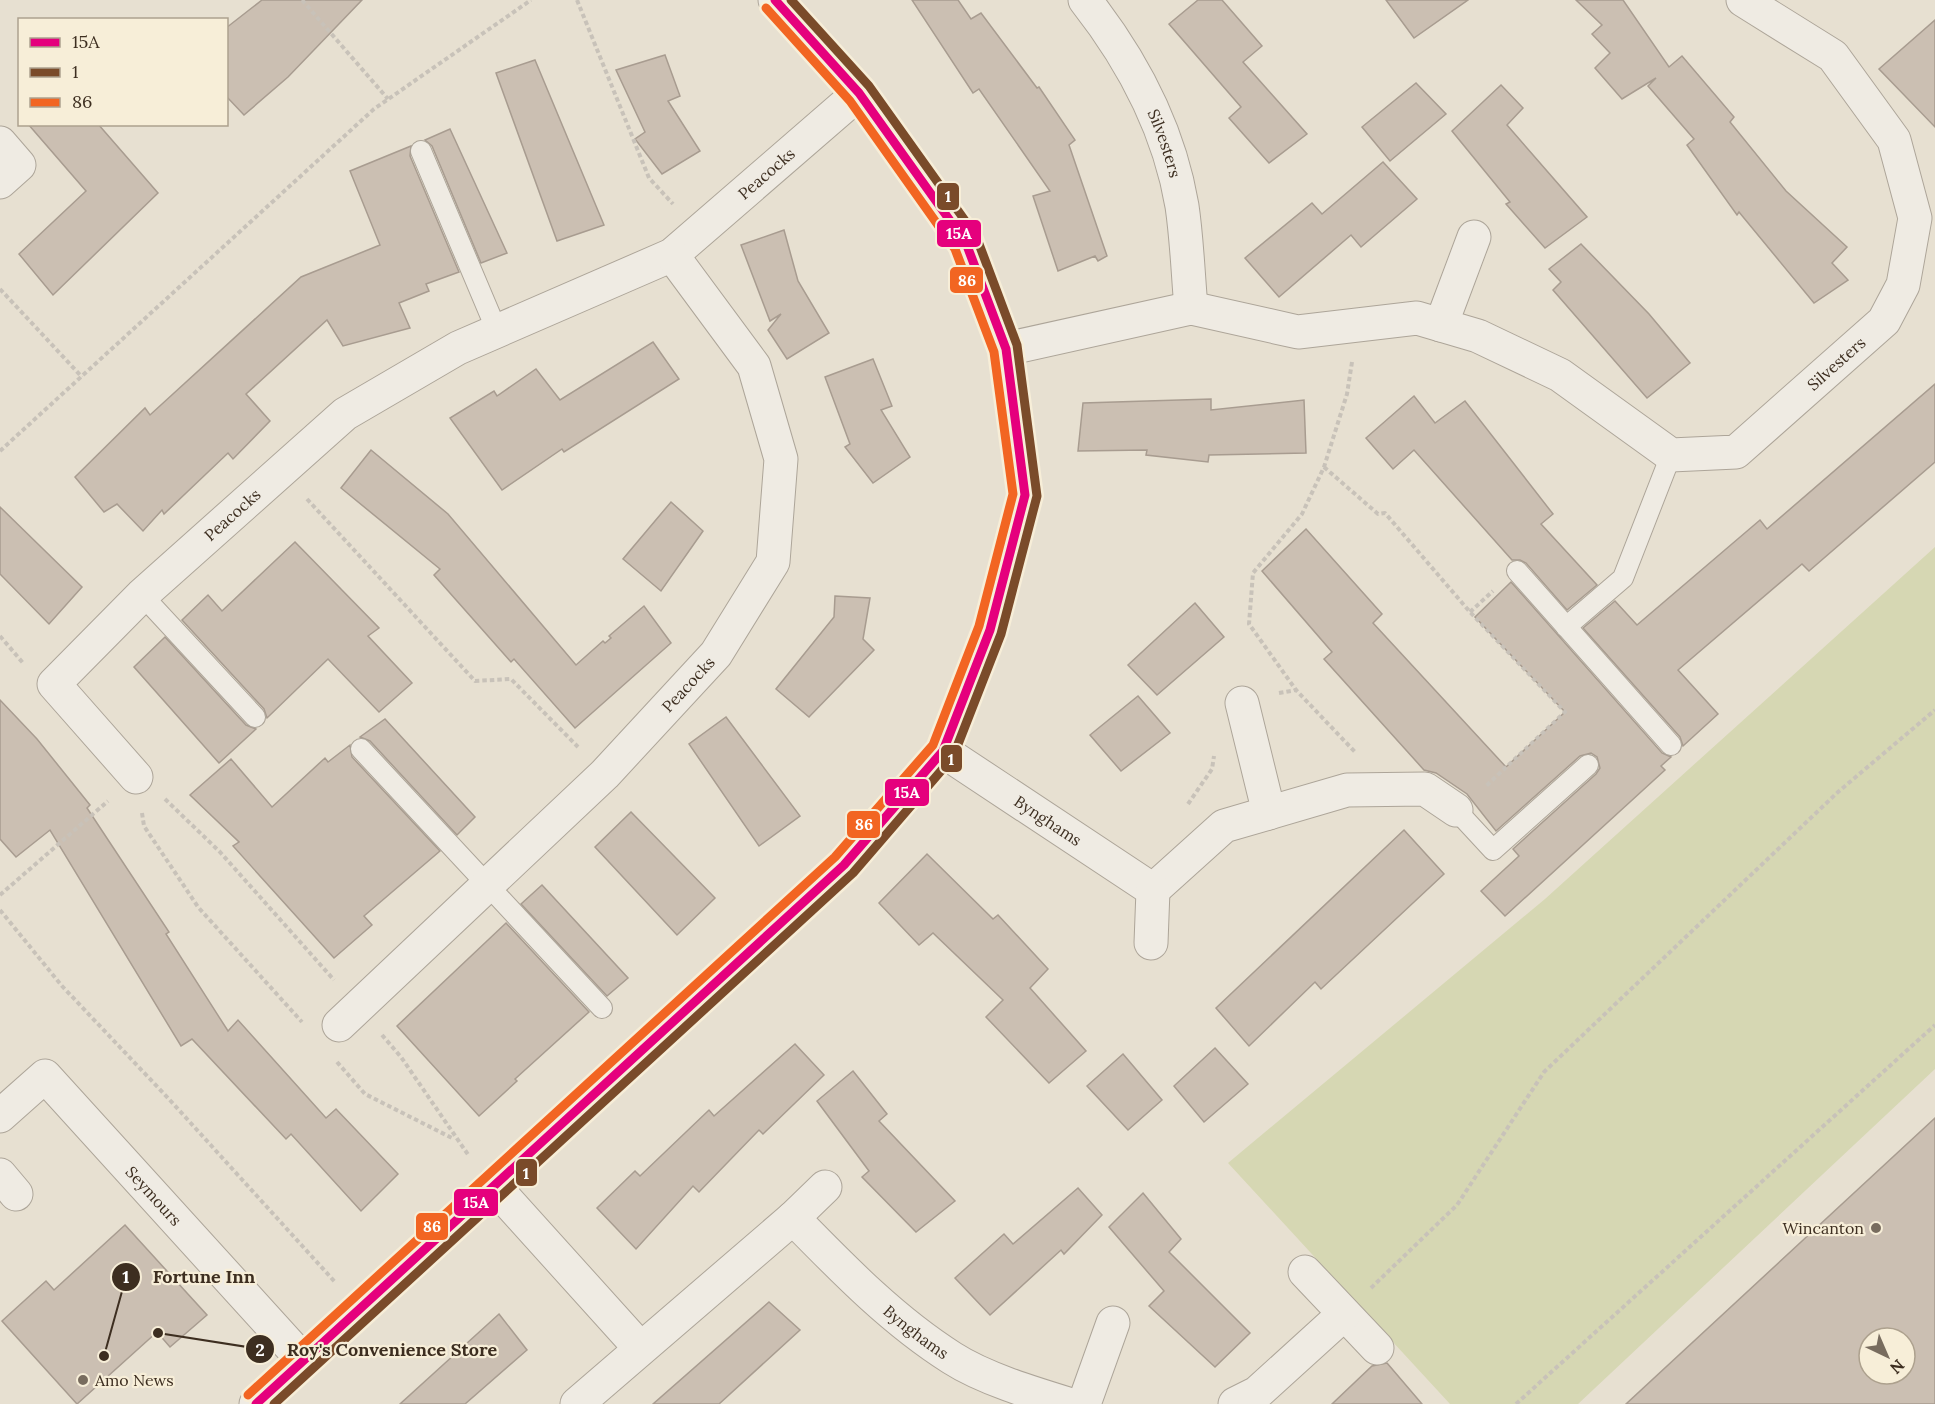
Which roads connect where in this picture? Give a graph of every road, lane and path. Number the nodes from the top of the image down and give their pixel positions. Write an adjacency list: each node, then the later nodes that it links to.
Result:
1 (302, 0): 8 (path)
2 (531, 0): 8 (path)
3 (577, 0): 12 (path)
4 (775, 0): 7 (street)
5 (1084, 0): 16 (street, Silvesters)
6 (1743, 0): 23 (street, Silvesters)
7 (859, 93): 12 (street, Peacocks); 20 (street)
8 (388, 99): 21 (path)
9 (0, 143): 11 (street)
10 (421, 151): 19 (lane)
11 (0, 182)
12 (700, 232): 14 (street, Peacocks)
13 (1474, 237): 18 (street)
14 (672, 255): 19 (street, Peacocks); 38 (street, Peacocks)
15 (0, 289): 21 (path)
16 (1191, 308): 17 (street); 20 (street)
17 (1359, 325): 18 (street); 24 (path)
18 (1441, 325): 23 (street)
19 (497, 331): 25 (street, Peacocks)
20 (1006, 349): 36 (street)
21 (82, 377): 22 (path)
22 (0, 452)
23 (1671, 455): 28 (lane)
24 (1324, 467): 29 (path); 42 (path)
25 (280, 470): 27 (street, Peacocks); 38 (path)
26 (1516, 571): 28 (lane)
27 (142, 595): 32 (lane); 39 (street, Peacocks)
28 (1566, 627): 33 (lane)
29 (1296, 690): 30 (path); 40 (path)
30 (1242, 703): 43 (street)
31 (1935, 710): 61 (path)
32 (255, 717)
33 (1671, 745)
34 (1215, 746): 41 (path)
35 (361, 749): 44 (lane)
36 (943, 751): 45 (street, Bynghams); 56 (street)
37 (1588, 765): 42 (lane)
38 (605, 774): 44 (street, Peacocks)
39 (136, 777): 46 (path); 50 (path); 52 (path)
40 (1359, 790): 42 (street); 43 (street)
41 (1187, 806)
42 (1456, 810)
43 (1269, 813): 45 (street)
44 (489, 886): 49 (lane); 50 (street, Peacocks)
45 (1152, 890): 48 (street)
46 (0, 895)
47 (0, 910): 60 (path)
48 (1151, 943)
49 (602, 1008)
50 (349, 1017): 55 (path)
51 (1935, 1024): 71 (path)
52 (306, 1027)
53 (335, 1060): 55 (path)
54 (0, 1116): 65 (street, Seymours)
55 (457, 1140): 56 (path)
56 (493, 1185): 60 (street); 63 (street)
57 (825, 1187): 58 (street)
58 (793, 1218): 63 (street); 68 (street, Bynghams)
59 (1305, 1272): 61 (street)
60 (360, 1310): 65 (street)
61 (1344, 1314): 64 (street); 70 (street)
62 (1113, 1323): 69 (street)
63 (640, 1348): 67 (street)
64 (1377, 1348)
65 (303, 1360): 66 (street)
66 (256, 1404)
67 (577, 1404)
68 (1068, 1404)
69 (1084, 1404)
70 (1234, 1404)
71 (1516, 1404)

